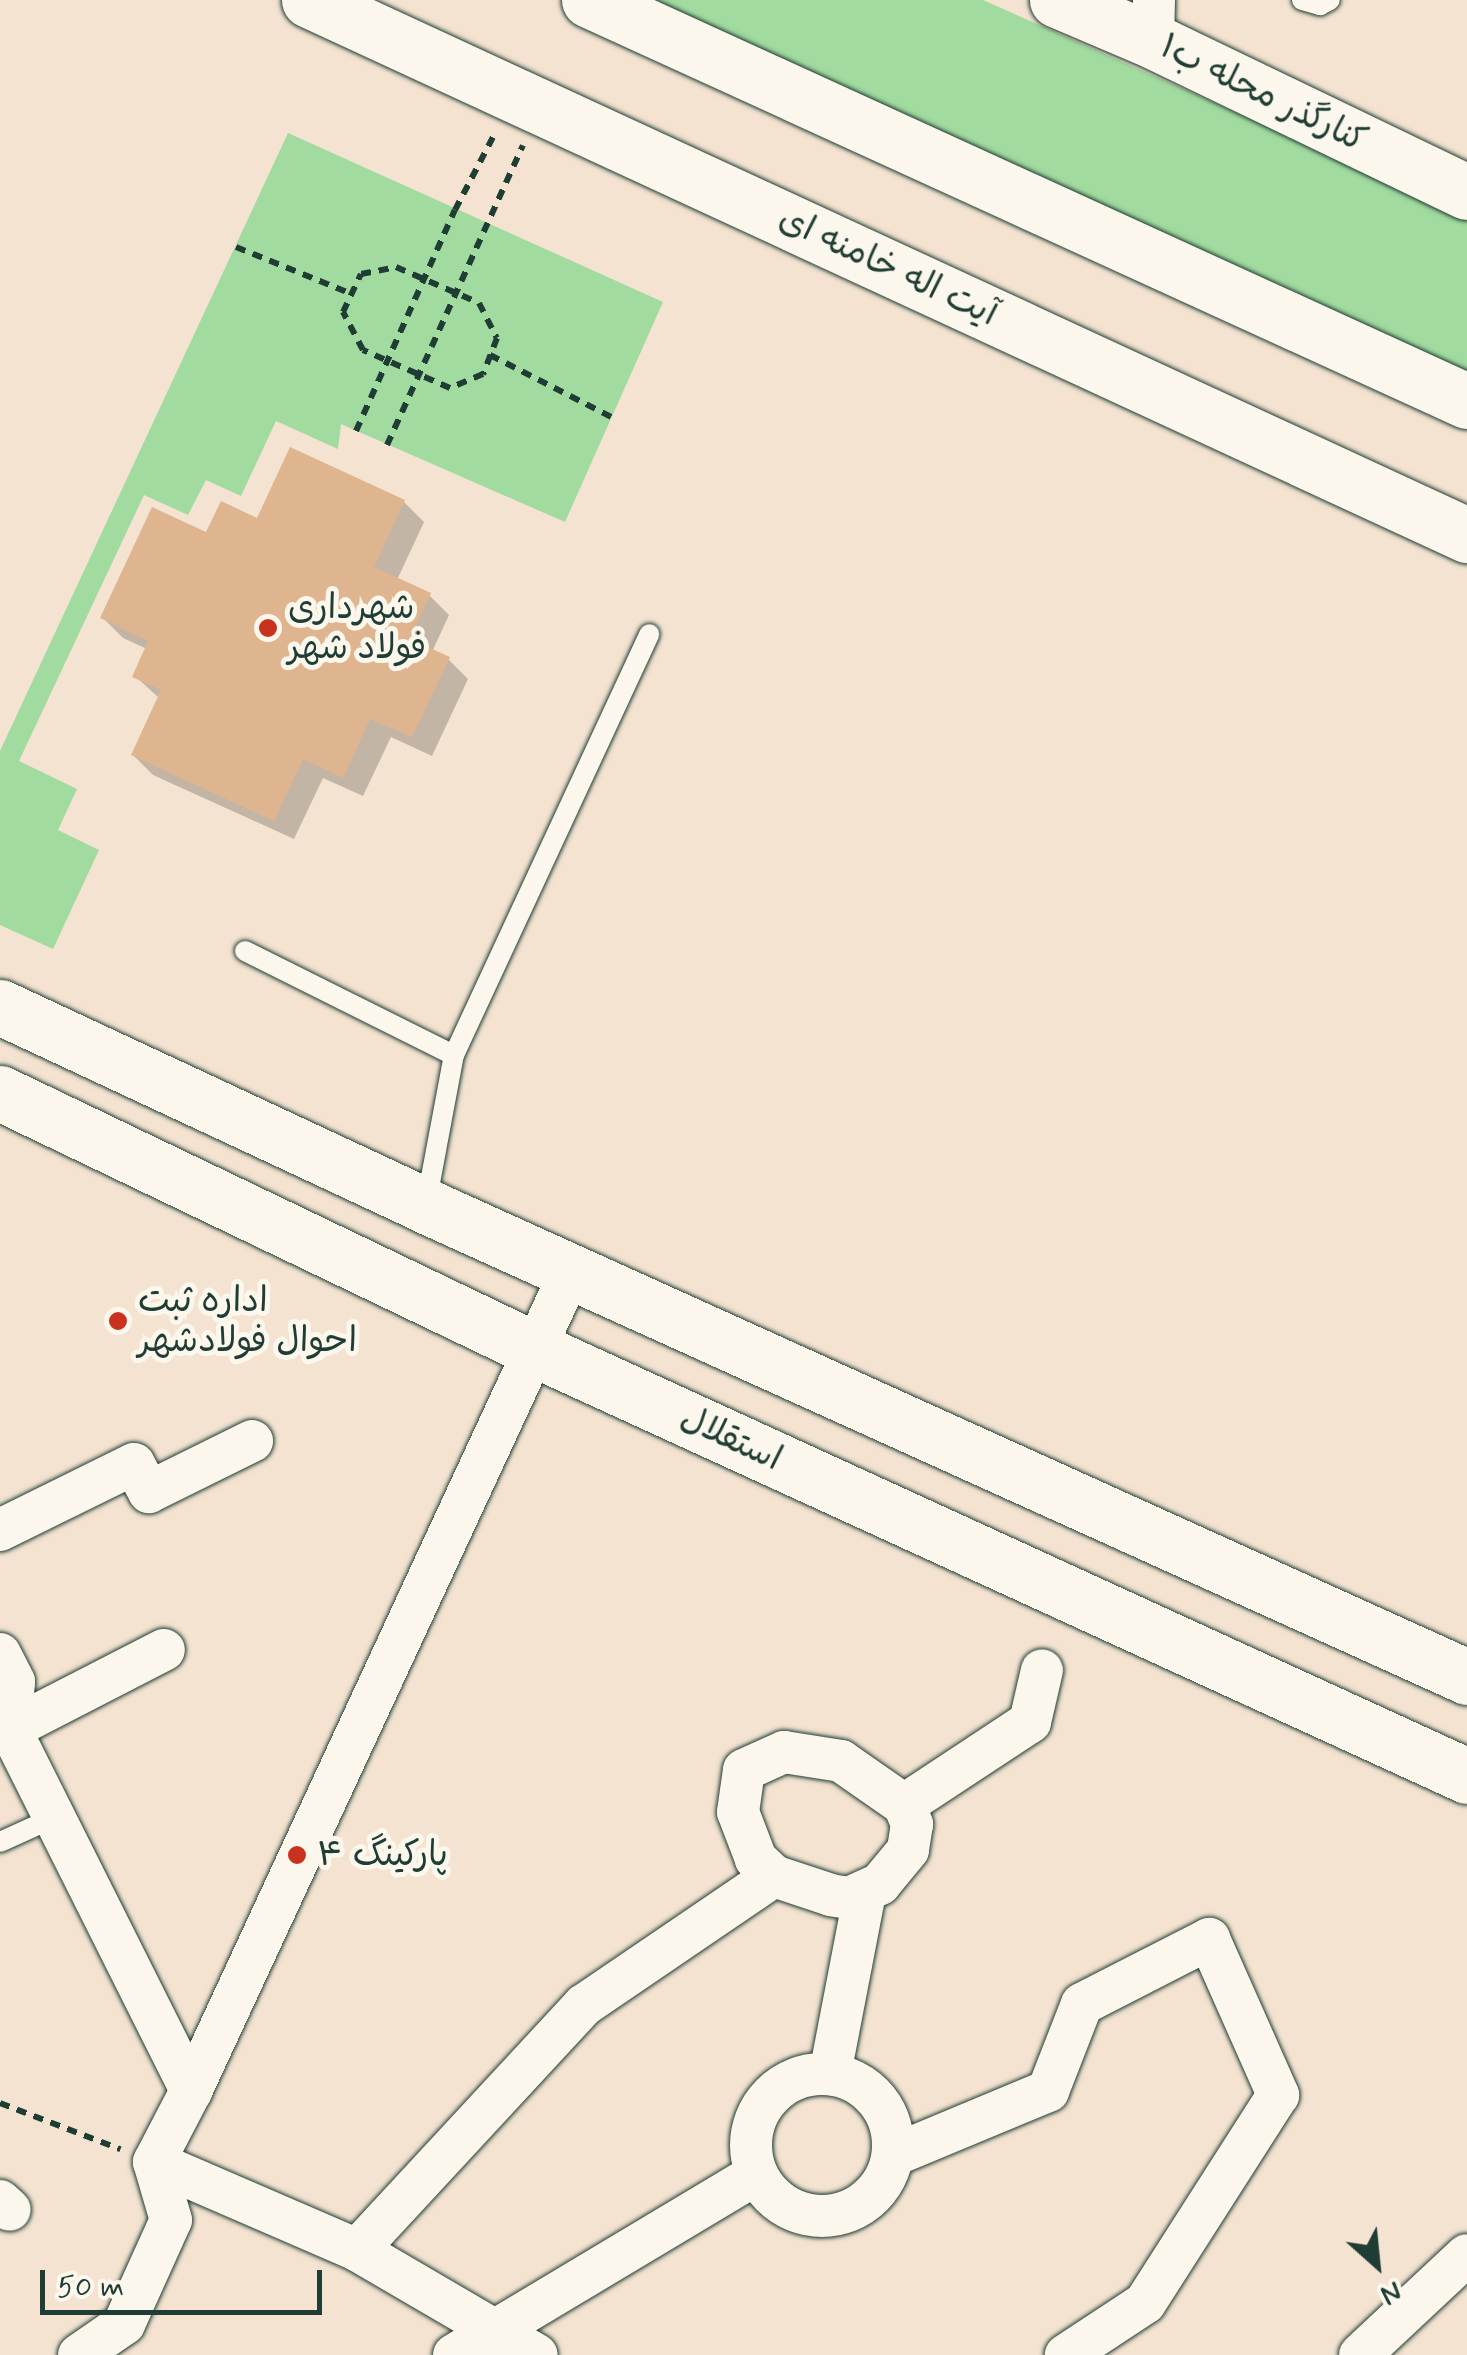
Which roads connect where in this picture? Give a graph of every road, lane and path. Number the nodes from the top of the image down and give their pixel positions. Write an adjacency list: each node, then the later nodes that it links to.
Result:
1 (309, 0): 7 (street, آیت اله خامنه ای)
2 (589, 0): 16 (street)
3 (1057, 0): 6 (street, کنارگذر محله ب۱)
4 (1302, 0): 5 (lane)
5 (1330, 0)
6 (1153, 20): 8 (street, کنارگذر محله ب۱)
7 (528, 100): 10 (path); 11 (path); 20 (street, آیت اله خامنه ای)
8 (1467, 192)
9 (236, 246): 12 (path)
10 (424, 279): 11 (path); 12 (path); 14 (path)
11 (455, 293): 13 (path); 15 (path)
12 (352, 294): 14 (path)
13 (490, 355): 15 (path); 17 (path)
14 (387, 360): 15 (path); 18 (path)
15 (418, 374): 19 (path)
16 (1467, 402)
17 (611, 417)
18 (356, 431)
19 (387, 444)
20 (1467, 535)
21 (649, 634): 24 (lane)
22 (245, 951): 24 (lane)
23 (0, 1007): 26 (street)
24 (454, 1055): 26 (lane)
25 (0, 1093): 28 (street, استقلال)
26 (426, 1206): 27 (street)
27 (571, 1271): 28 (street); 33 (street)
28 (534, 1349): 35 (street, استقلال); 42 (street)
29 (252, 1441): 30 (street)
30 (0, 1530)
31 (164, 1650): 34 (street)
32 (1042, 1670): 36 (street)
33 (1467, 1677)
34 (6, 1688): 37 (street)
35 (1467, 1776)
36 (904, 1805): 39 (street); 40 (street)
37 (54, 1818): 38 (lane); 42 (street)
38 (0, 1842)
39 (774, 1876): 40 (street); 47 (street)
40 (865, 1892): 41 (street)
41 (830, 2074): 44 (street); 46 (street)
42 (191, 2091): 45 (street)
43 (0, 2103): 45 (path)
44 (894, 2154): 46 (street); 53 (street)
45 (154, 2162): 47 (street); 50 (street)
46 (756, 2174): 49 (street)
47 (357, 2250): 49 (street)
48 (1467, 2255): 54 (street)
49 (486, 2345): 51 (street); 52 (street)
50 (79, 2355)
51 (454, 2355)
52 (538, 2355)
53 (1066, 2355)
54 (1360, 2355)

